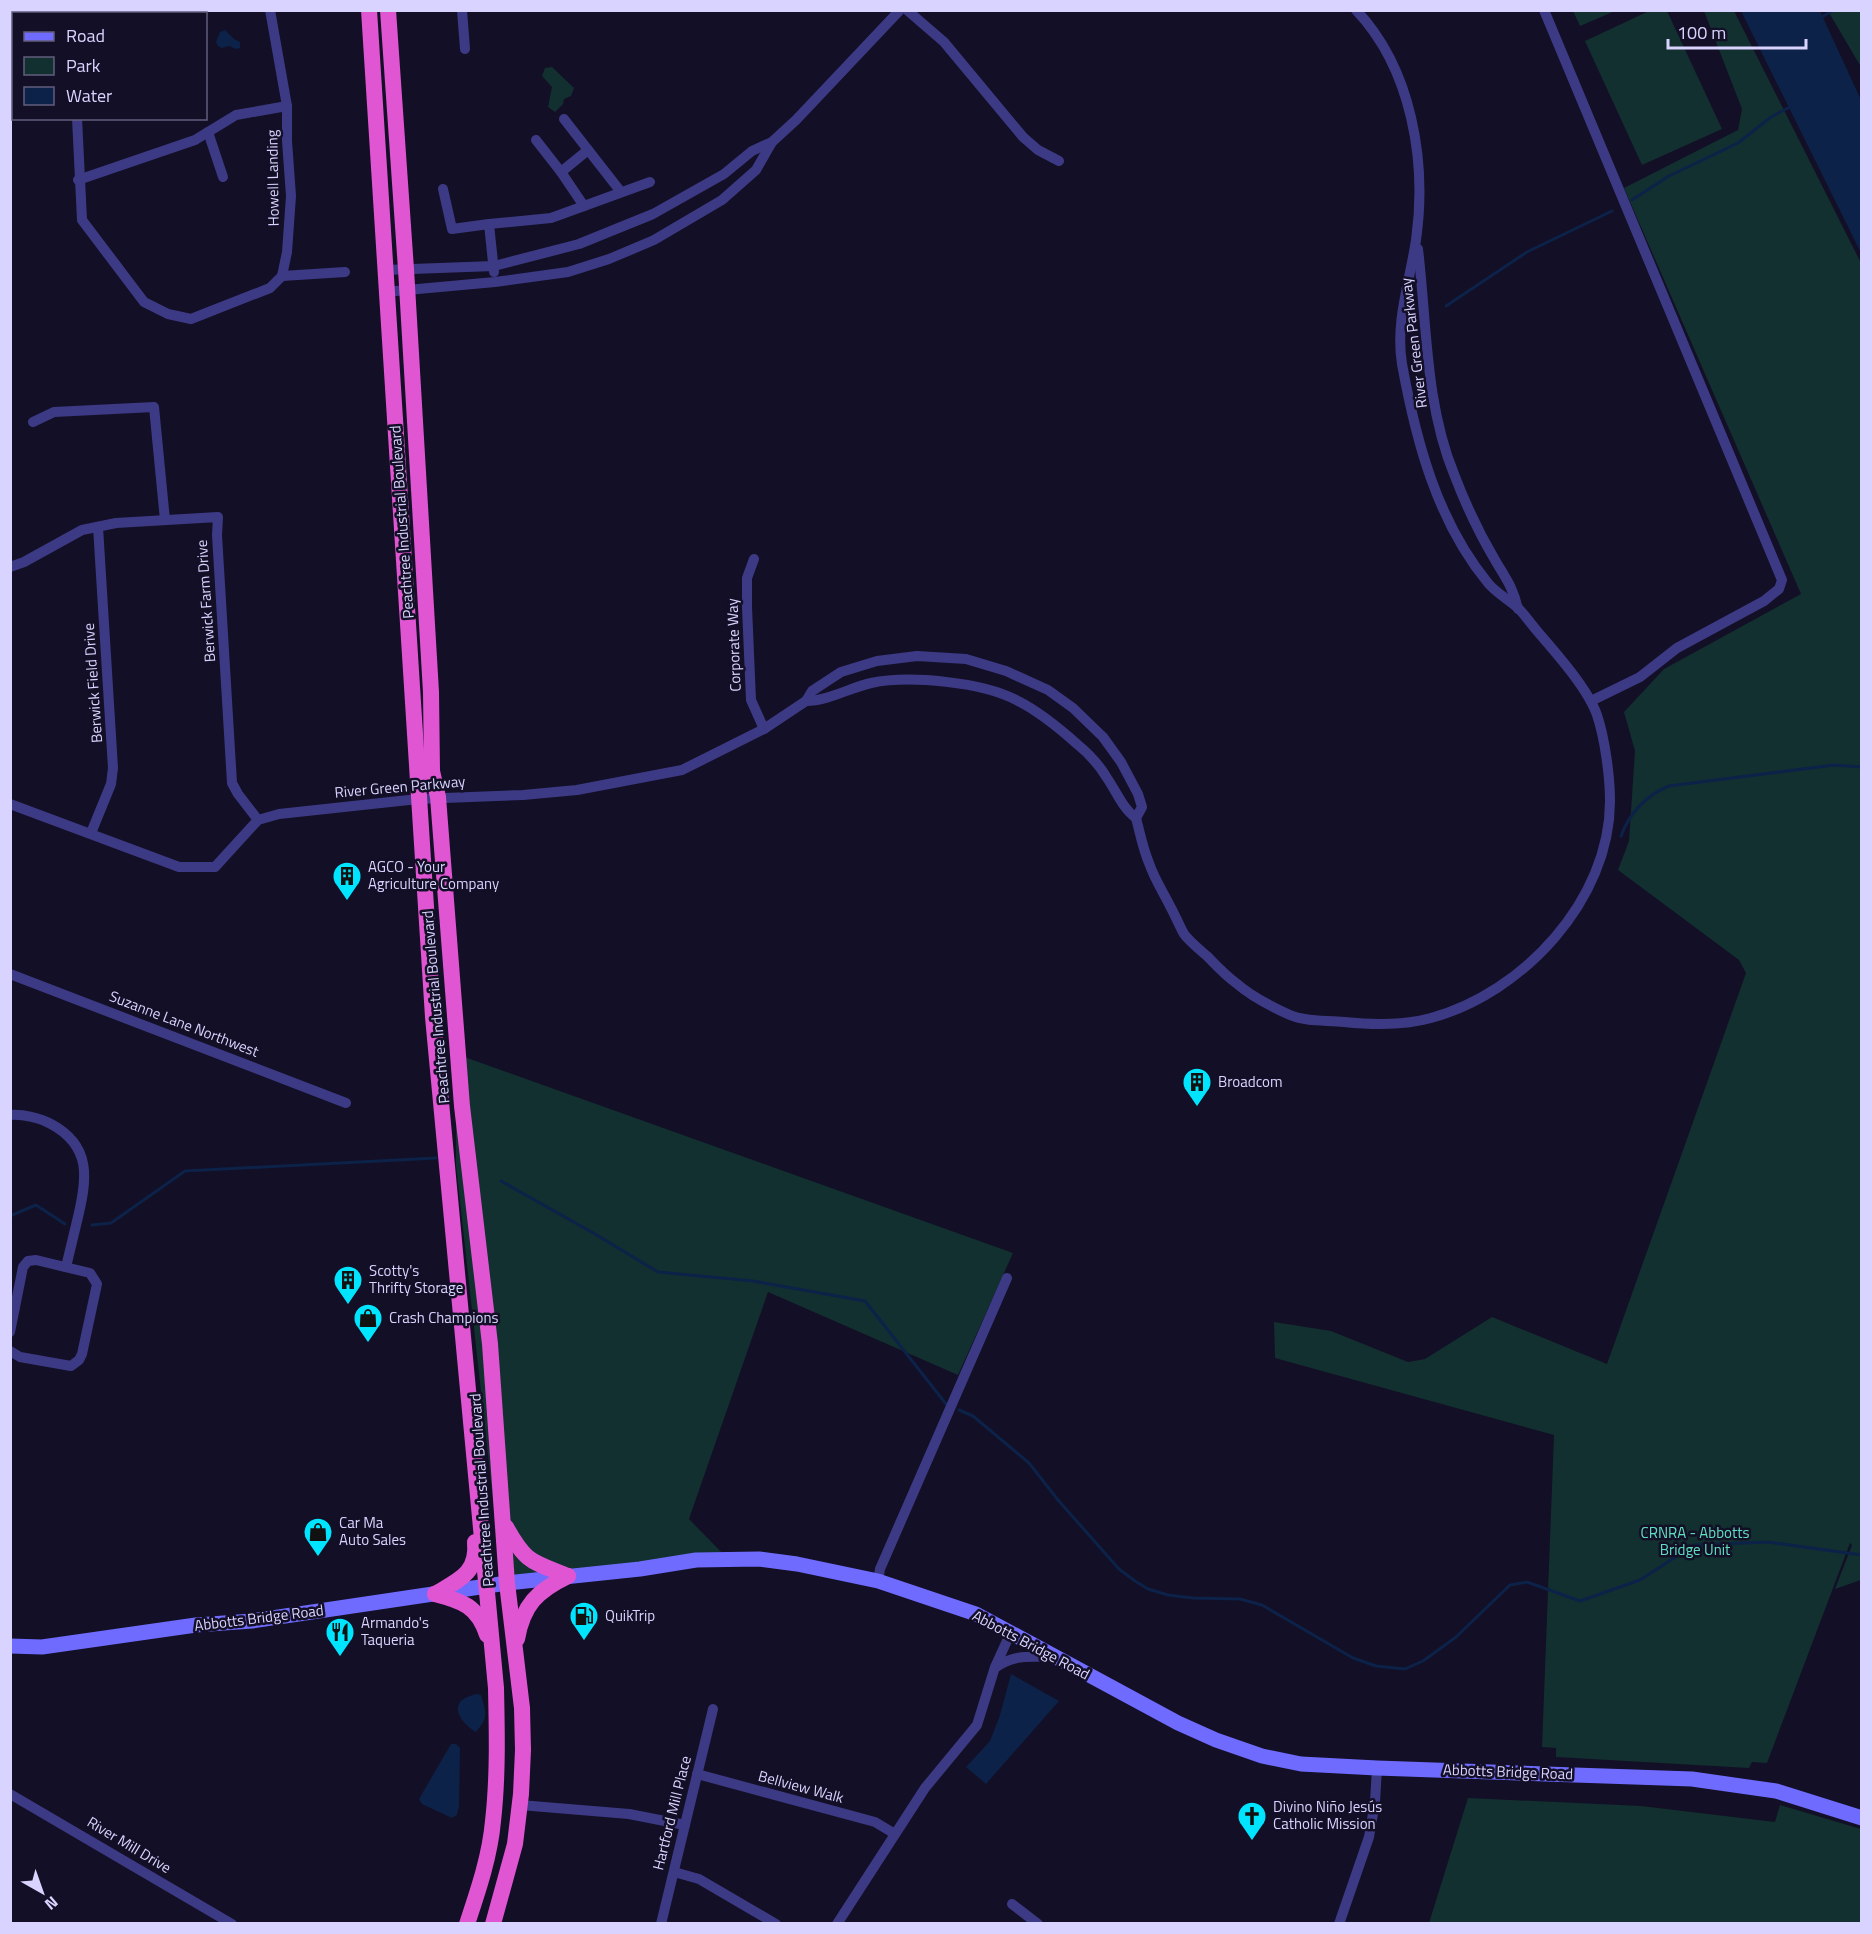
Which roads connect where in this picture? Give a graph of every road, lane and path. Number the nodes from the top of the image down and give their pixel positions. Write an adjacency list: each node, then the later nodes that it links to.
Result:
1 (270, 10): 10 (street, Howell Landing)
2 (369, 10): 29 (highway, Peachtree Industrial Boulevard)
3 (388, 10): 28 (highway, Peachtree Industrial Boulevard)
4 (462, 10): 9 (street)
5 (900, 10): 15 (street)
6 (907, 10): 17 (street)
7 (1356, 10): 26 (street, River Green Parkway)
8 (1544, 10): 42 (street)
9 (465, 49)
10 (287, 106): 13 (street); 31 (street, Howell Landing)
11 (564, 119): 16 (street)
12 (76, 120): 20 (street)
13 (208, 132): 19 (street); 20 (street)
14 (536, 140): 18 (street)
15 (772, 142): 27 (street); 32 (street)
16 (588, 150): 18 (street); 23 (street)
17 (1059, 161)
18 (561, 172): 24 (street)
19 (223, 177)
20 (78, 180): 31 (street)
21 (650, 182): 23 (street)
22 (442, 189): 25 (street)
23 (621, 192): 24 (street)
24 (584, 206): 25 (street)
25 (489, 224): 27 (street)
26 (1416, 237): 40 (street, River Green Parkway); 40 (street, River Green Parkway)
27 (494, 266): 28 (street); 32 (street)
28 (406, 269): 29 (street); 33 (highway, Peachtree Industrial Boulevard)
29 (385, 270): 34 (highway, Peachtree Industrial Boulevard)
30 (345, 272): 31 (street)
31 (282, 276)
32 (495, 282): 33 (street)
33 (406, 290): 34 (street); 44 (highway, Peachtree Industrial Boulevard)
34 (385, 292): 45 (highway, Peachtree Industrial Boulevard)
35 (33, 422): 36 (street)
36 (165, 520): 37 (street, Berwick Farm Drive); 48 (street, Berwick Farm Drive)
37 (98, 528): 39 (street, Berwick Farm Drive); 49 (street, Berwick Field Drive)
38 (754, 559): 43 (street, Corporate Way)
39 (10, 567)
40 (1518, 609): 42 (street, River Green Parkway)
41 (806, 701): 43 (street, River Green Parkway); 47 (street, River Green Parkway); 47 (street, River Green Parkway)
42 (1591, 701): 47 (street, River Green Parkway)
43 (764, 729): 44 (street, River Green Parkway)
44 (438, 797): 45 (street, River Green Parkway); 58 (highway, Peachtree Industrial Boulevard)
45 (418, 799): 48 (street, River Green Parkway); 57 (highway, Peachtree Industrial Boulevard)
46 (10, 804): 49 (street)
47 (1136, 818)
48 (258, 820): 49 (street)
49 (91, 832)
50 (10, 974): 51 (street, Suzanne Lane Northwest)
51 (346, 1103)
52 (10, 1115): 53 (street)
53 (66, 1267): 55 (street); 56 (street)
54 (1007, 1278): 60 (street)
55 (10, 1332)
56 (10, 1351)
57 (480, 1509): 62 (highway, Peachtree Industrial Boulevard); 63 (highway)
58 (503, 1522): 59 (highway); 61 (highway, Peachtree Industrial Boulevard)
59 (568, 1576): 60 (main road, Abbotts Bridge Road); 61 (main road, Abbotts Bridge Road); 67 (highway)
60 (878, 1581): 64 (main road, Abbotts Bridge Road)
61 (507, 1583): 62 (main road, Abbotts Bridge Road); 67 (highway, Peachtree Industrial Boulevard)
62 (487, 1586): 63 (main road, Abbotts Bridge Road); 66 (highway, Peachtree Industrial Boulevard)
63 (435, 1594): 65 (main road, Abbotts Bridge Road); 66 (highway)
64 (1011, 1632): 68 (main road, Abbotts Bridge Road); 69 (street)
65 (10, 1647)
66 (492, 1647): 81 (highway, Peachtree Industrial Boulevard)
67 (514, 1655): 74 (highway, Peachtree Industrial Boulevard)
68 (1052, 1656): 69 (street); 71 (main road, Abbotts Bridge Road)
69 (995, 1667): 77 (street)
70 (713, 1709): 72 (street, Hartford Mill Place)
71 (1377, 1768): 75 (main road, Abbotts Bridge Road); 87 (street)
72 (697, 1774): 76 (street, Hartford Mill Place); 77 (street, Bellview Walk)
73 (10, 1794): 80 (street, River Mill Drive)
74 (520, 1805): 76 (street); 82 (highway, Peachtree Industrial Boulevard)
75 (1862, 1818)
76 (685, 1825): 78 (street, Hartford Mill Place)
77 (895, 1834): 85 (street)
78 (674, 1872): 83 (street, Hartford Mill Place); 84 (street)
79 (1012, 1904): 86 (street)
80 (232, 1923)
81 (467, 1923)
82 (493, 1923)
83 (661, 1923)
84 (776, 1923)
85 (837, 1923)
86 (1038, 1923)
87 (1339, 1923)

